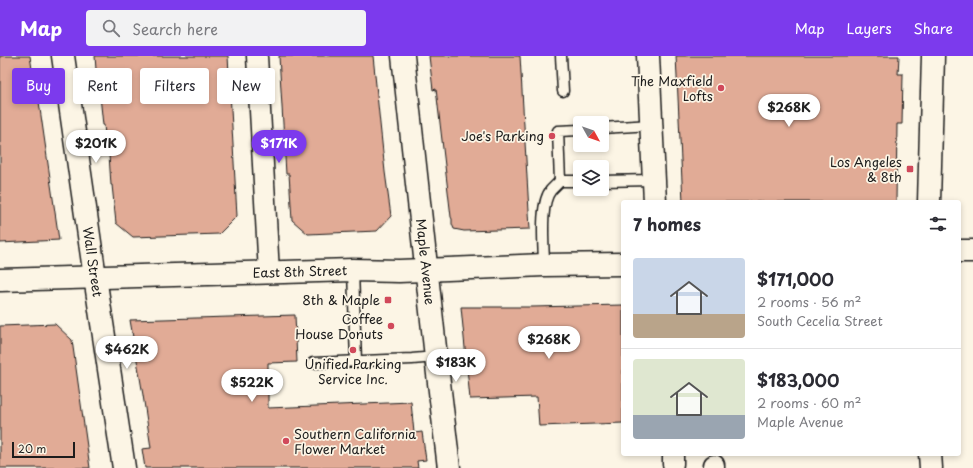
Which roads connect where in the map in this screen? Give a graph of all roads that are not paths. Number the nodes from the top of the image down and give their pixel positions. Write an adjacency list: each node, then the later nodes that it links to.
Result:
1 (63, 56): 24 (main road, Wall Street)
2 (257, 56): 23 (street)
3 (403, 56): 22 (main road, Maple Avenue)
4 (561, 56): 7 (lane)
5 (648, 56): 8 (main road)
6 (933, 56): 16 (main road)
7 (563, 91)
8 (651, 125): 9 (lane); 11 (main road)
9 (609, 128)
10 (573, 130): 12 (lane)
11 (653, 180): 14 (lane); 15 (main road)
12 (560, 181): 13 (lane); 20 (lane)
13 (573, 181)
14 (609, 181)
15 (655, 200)
16 (929, 200)
17 (961, 251): 18 (main road)
18 (973, 251)
19 (621, 264): 20 (main road, East 8th Street)
20 (544, 265): 22 (main road, East 8th Street)
21 (353, 270): 22 (main road, East 8th Street); 23 (main road, East 8th Street); 28 (lane)
22 (427, 270): 26 (main road, Maple Avenue)
23 (269, 273): 24 (main road, East 8th Street)
24 (95, 277): 25 (main road, East 8th Street); 30 (main road, Wall Street)
25 (0, 280)
26 (436, 357): 28 (lane); 31 (main road, Maple Avenue)
27 (313, 362): 28 (lane)
28 (356, 362)
29 (930, 456): 32 (main road)
30 (124, 468)
31 (449, 468)
32 (931, 468)

